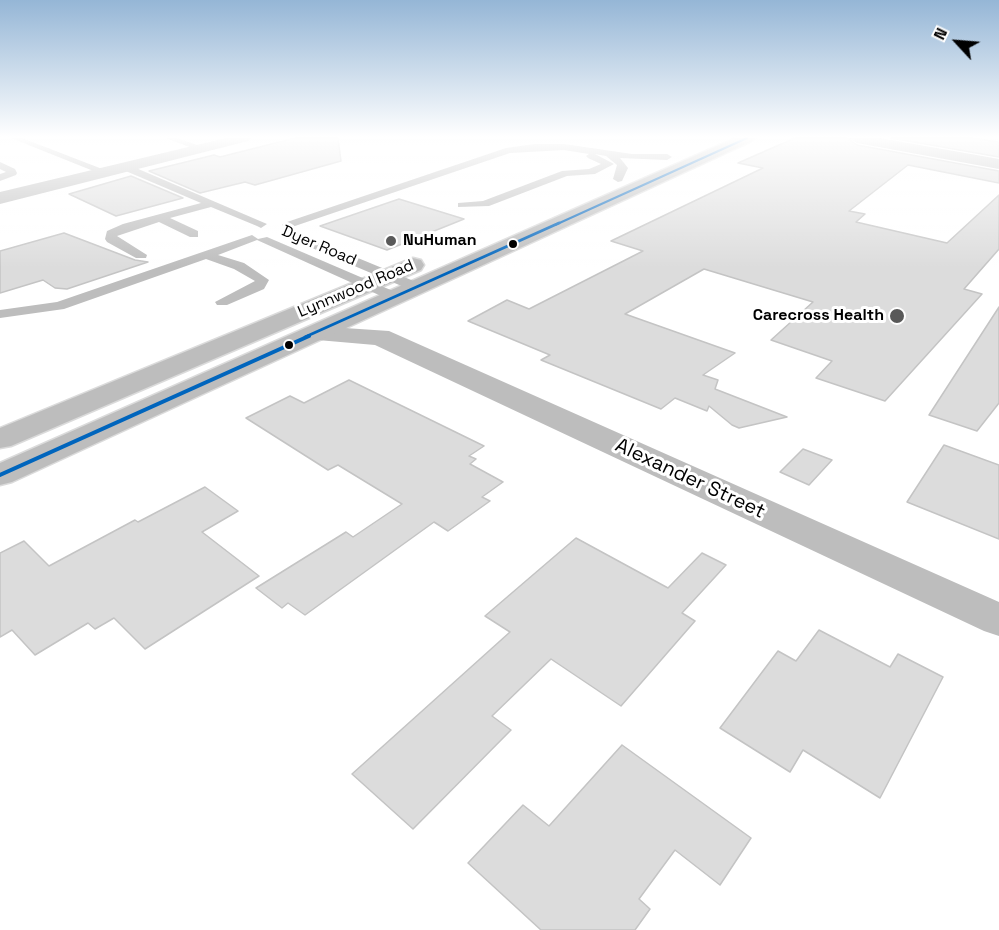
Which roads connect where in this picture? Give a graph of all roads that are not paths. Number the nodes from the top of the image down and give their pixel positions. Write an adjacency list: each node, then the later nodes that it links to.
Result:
1 (67, 181): 7 (main road)
2 (160, 181): 8 (lane, Dyer Road)
3 (423, 181): 12 (lane)
4 (544, 181): 9 (lane)
5 (613, 181): 17 (main road, Lynnwood Road)
6 (649, 181): 17 (main road, Lynnwood Road)
7 (0, 198)
8 (212, 203): 10 (lane); 11 (lane, Dyer Road)
9 (462, 205)
10 (160, 218): 13 (lane); 15 (lane)
11 (261, 224): 12 (lane, Dyer Road); 14 (lane, Dyer Road)
12 (289, 230): 14 (lane, Dyer Road); 17 (lane, Dyer Road)
13 (194, 234)
14 (258, 240): 16 (lane); 17 (lane, Dyer Road)
15 (141, 255)
16 (206, 255): 18 (lane); 19 (lane)
17 (387, 298): 20 (main road, Alexander Street); 21 (main road, Lynnwood Road); 23 (main road, Alexander Street)
18 (222, 302)
19 (0, 314)
20 (315, 334): 22 (main road, Lynnwood Road)
21 (0, 439)
22 (0, 475)
23 (999, 620)

